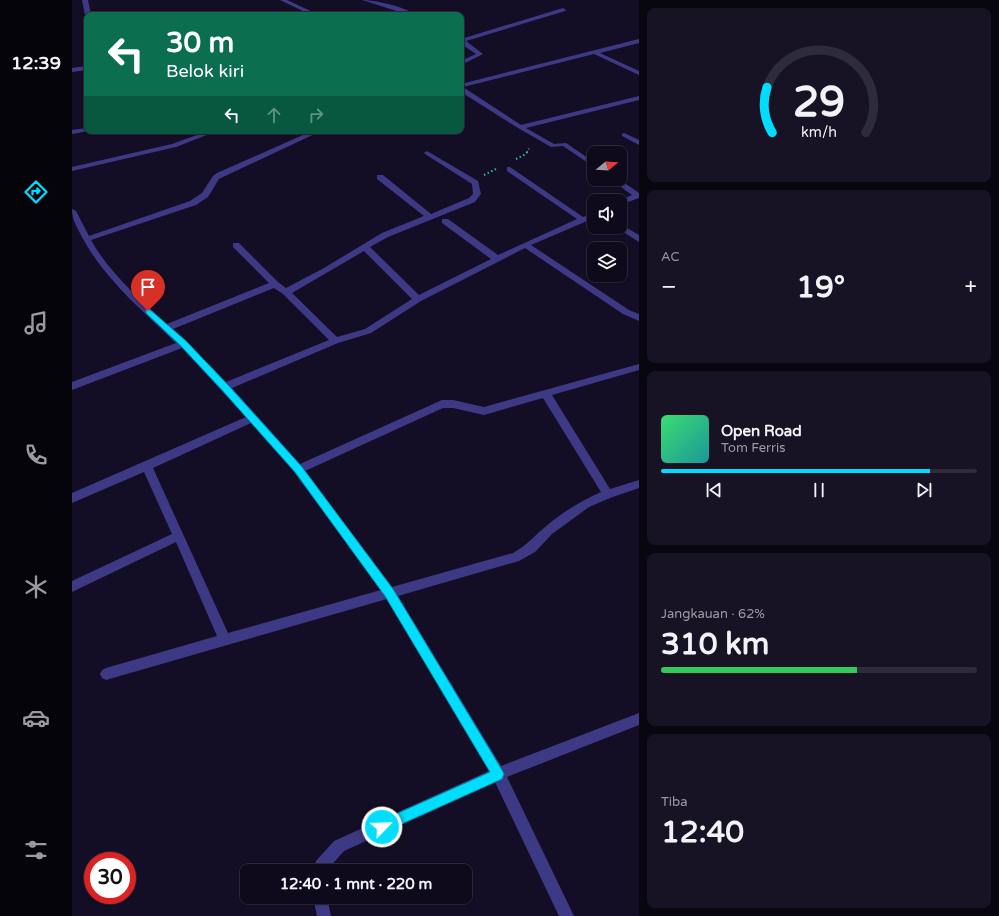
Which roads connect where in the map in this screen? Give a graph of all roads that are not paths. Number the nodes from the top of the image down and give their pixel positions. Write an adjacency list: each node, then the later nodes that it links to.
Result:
1 (85, 0): 5 (street)
2 (283, 0): 6 (street)
3 (366, 0): 7 (street)
4 (563, 10): 8 (street)
5 (87, 12)
6 (309, 12)
7 (406, 12)
8 (464, 40)
9 (639, 41): 11 (street)
10 (464, 43): 12 (street)
11 (594, 52): 15 (street); 16 (street)
12 (464, 62)
13 (84, 68): 14 (street)
14 (72, 70)
15 (639, 73)
16 (464, 86)
17 (464, 89): 19 (street)
18 (639, 98): 19 (street)
19 (520, 127): 27 (street)
20 (84, 130): 21 (street)
21 (72, 132)
22 (206, 134): 28 (street)
23 (311, 134): 40 (street)
24 (624, 134): 25 (street)
25 (639, 144)
26 (428, 153): 35 (street)
27 (587, 160)
28 (72, 169)
29 (510, 169): 37 (street)
30 (380, 177): 35 (street)
31 (624, 186): 32 (street)
32 (638, 195): 33 (street)
33 (627, 200)
34 (72, 211): 40 (street)
35 (430, 217): 44 (street)
36 (587, 218): 37 (street)
37 (583, 220): 43 (street)
38 (445, 221): 45 (street)
39 (627, 231): 41 (street)
40 (87, 239): 50 (street)
41 (639, 239)
42 (236, 245): 46 (street)
43 (525, 245): 45 (street); 49 (street)
44 (366, 248): 47 (street); 48 (street)
45 (497, 259): 48 (street)
46 (275, 284): 47 (street); 50 (street)
47 (286, 292): 51 (street)
48 (418, 299): 51 (street)
49 (639, 318)
50 (167, 328): 52 (street)
51 (335, 341): 55 (street)
52 (184, 344): 54 (street); 55 (street)
53 (639, 367): 56 (street)
54 (72, 386)
55 (225, 387): 57 (street)
56 (546, 394): 59 (street); 61 (street)
57 (253, 418): 58 (street); 59 (street)
58 (147, 466): 62 (street); 63 (street)
59 (298, 469): 65 (street)
60 (639, 484): 61 (street)
61 (608, 494): 65 (street)
62 (72, 498)
63 (178, 536): 64 (street); 66 (street)
64 (72, 587)
65 (389, 592): 66 (street); 69 (street)
66 (225, 641): 67 (street)
67 (106, 674)
68 (639, 719): 69 (street)
69 (498, 774): 70 (street); 73 (street)
70 (323, 864)
71 (321, 904): 72 (street)
72 (324, 916)
73 (567, 916)

